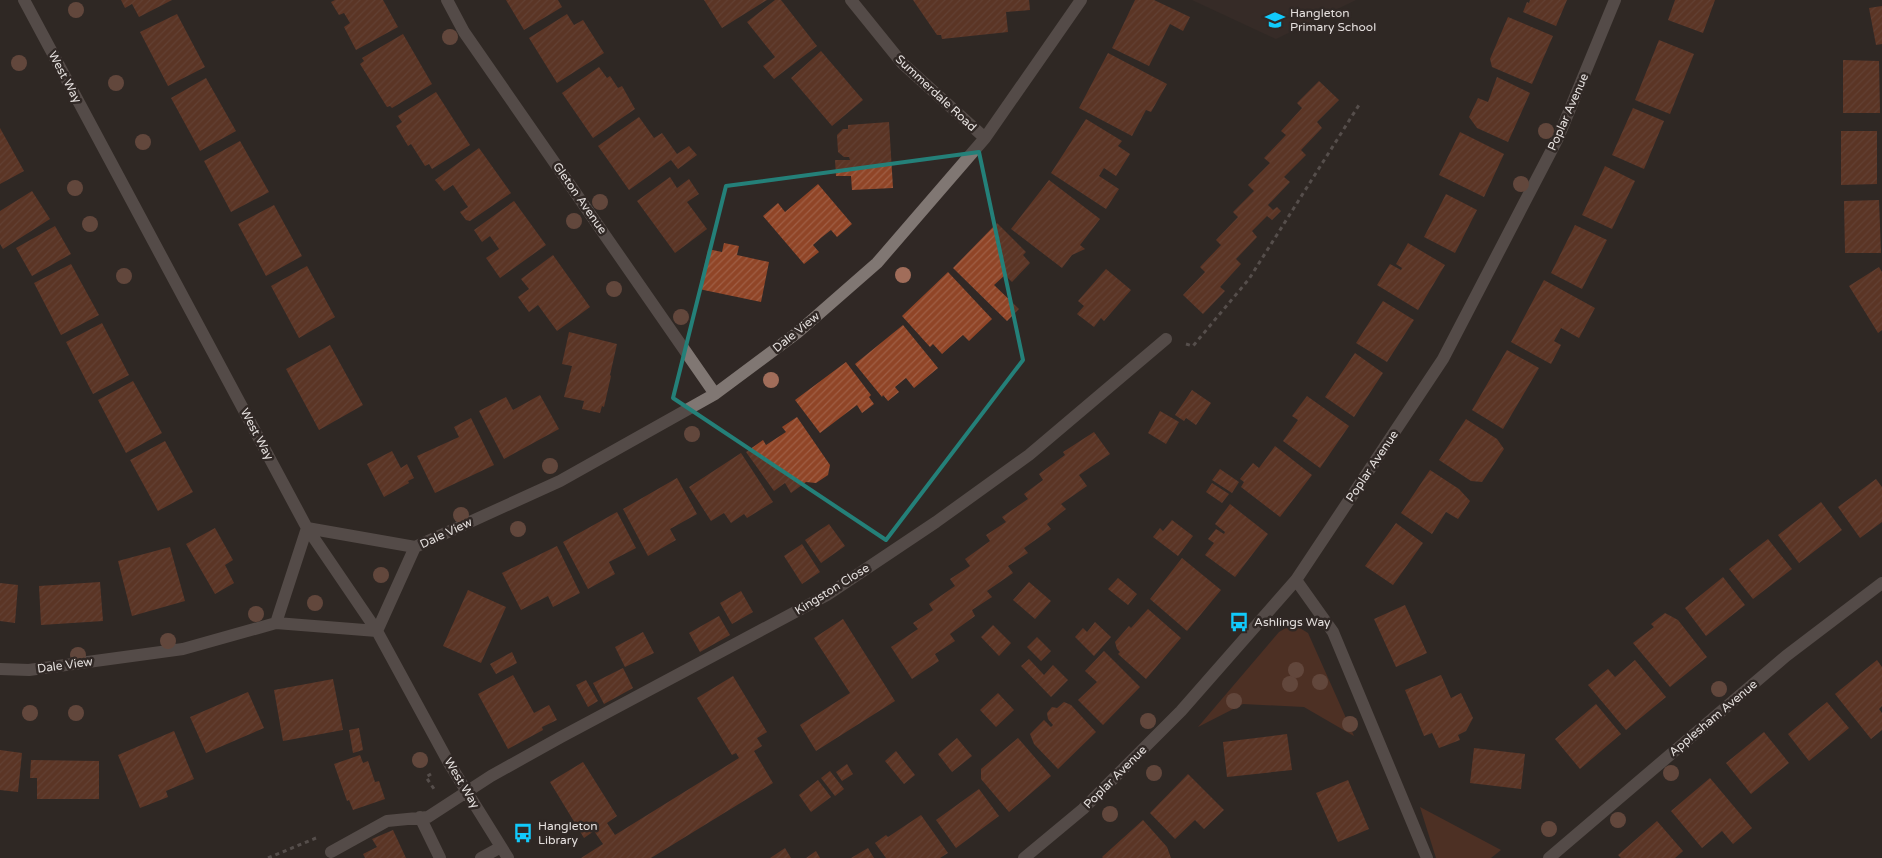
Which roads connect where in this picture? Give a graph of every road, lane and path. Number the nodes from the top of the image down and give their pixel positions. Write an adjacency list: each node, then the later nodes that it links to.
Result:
1 (24, 0): 10 (street, West Way)
2 (448, 0): 9 (street, Gleton Avenue)
3 (850, 0): 7 (street, Summerdale Road)
4 (1081, 0): 7 (street, Dale View)
5 (1615, 0): 12 (street, Poplar Avenue)
6 (1359, 105): 8 (path)
7 (985, 138): 9 (street, Dale View)
8 (1166, 339): 17 (street, Kingston Close)
9 (715, 394): 11 (street, Dale View)
10 (308, 528): 11 (street, Dale View); 14 (street); 15 (street, West Way)
11 (415, 547): 15 (street, Dale View)
12 (1296, 580): 24 (street, Poplar Avenue); 25 (street)
13 (1882, 583): 26 (street, Applesham Avenue)
14 (276, 623): 15 (street, Dale View); 16 (street, Dale View)
15 (377, 631): 17 (street, West Way)
16 (0, 669)
17 (468, 793): 18 (street, Kingston Close); 19 (street, West Way)
18 (420, 817): 20 (street, Kingston Close); 21 (street)
19 (501, 847): 22 (street); 23 (street, West Way)
20 (331, 852)
21 (440, 858)
22 (481, 858)
23 (508, 858)
24 (1024, 858)
25 (1427, 858)
26 (1549, 858)

